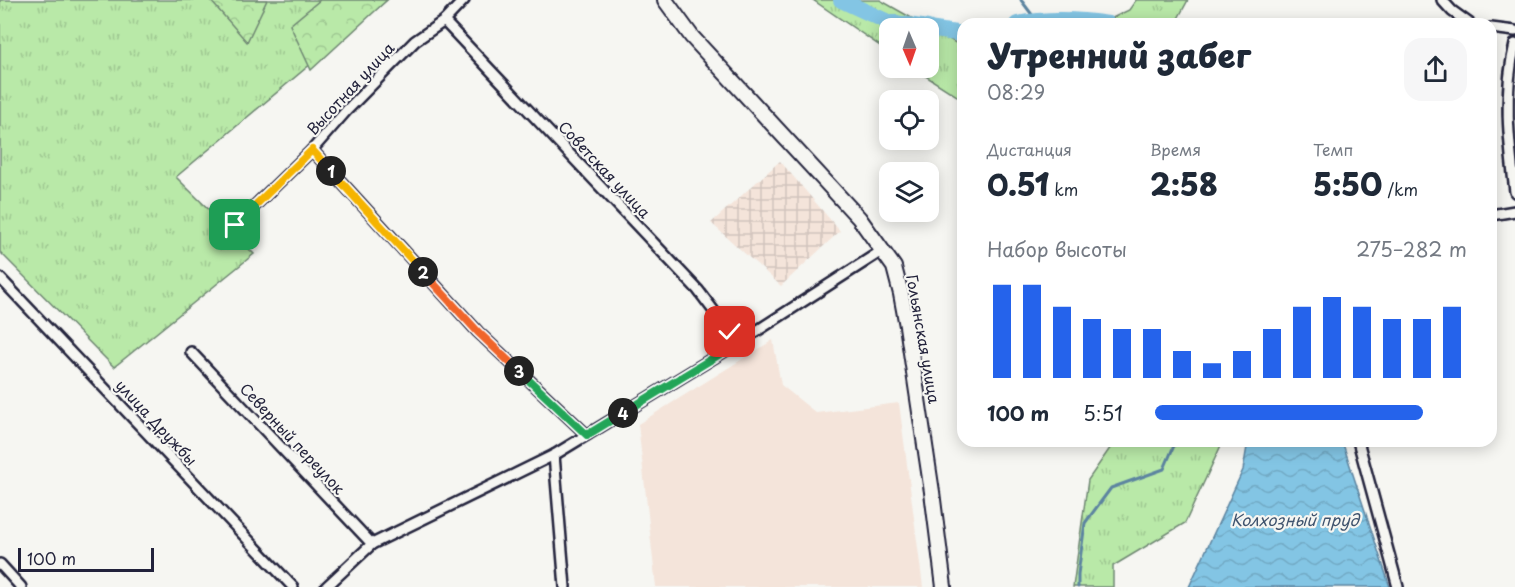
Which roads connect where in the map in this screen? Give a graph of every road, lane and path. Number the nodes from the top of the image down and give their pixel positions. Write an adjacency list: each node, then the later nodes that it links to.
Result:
1 (464, 0): 5 (street, Высотная улица)
2 (665, 0): 14 (main road, Гольянская улица)
3 (1442, 0): 4 (street)
4 (1462, 18)
5 (444, 21): 9 (street, Высотная улица); 16 (street, Советская улица)
6 (1497, 29): 7 (street)
7 (1515, 32)
8 (1515, 44): 10 (street)
9 (312, 150): 13 (street, Высотная улица); 18 (street)
10 (1515, 192)
11 (1515, 211): 12 (street)
12 (1497, 214)
13 (235, 225)
14 (883, 250): 16 (street); 27 (main road, Гольянская улица)
15 (0, 278): 24 (street, улица Дружбы)
16 (738, 343): 18 (street)
17 (191, 352): 21 (street, Северный переулок)
18 (587, 435): 20 (street)
19 (1361, 447): 28 (street)
20 (554, 455): 21 (street); 26 (street)
21 (372, 544): 25 (street)
22 (0, 564): 23 (street)
23 (21, 587)
24 (293, 587)
25 (326, 587)
26 (565, 587)
27 (944, 587)
28 (1398, 587)

